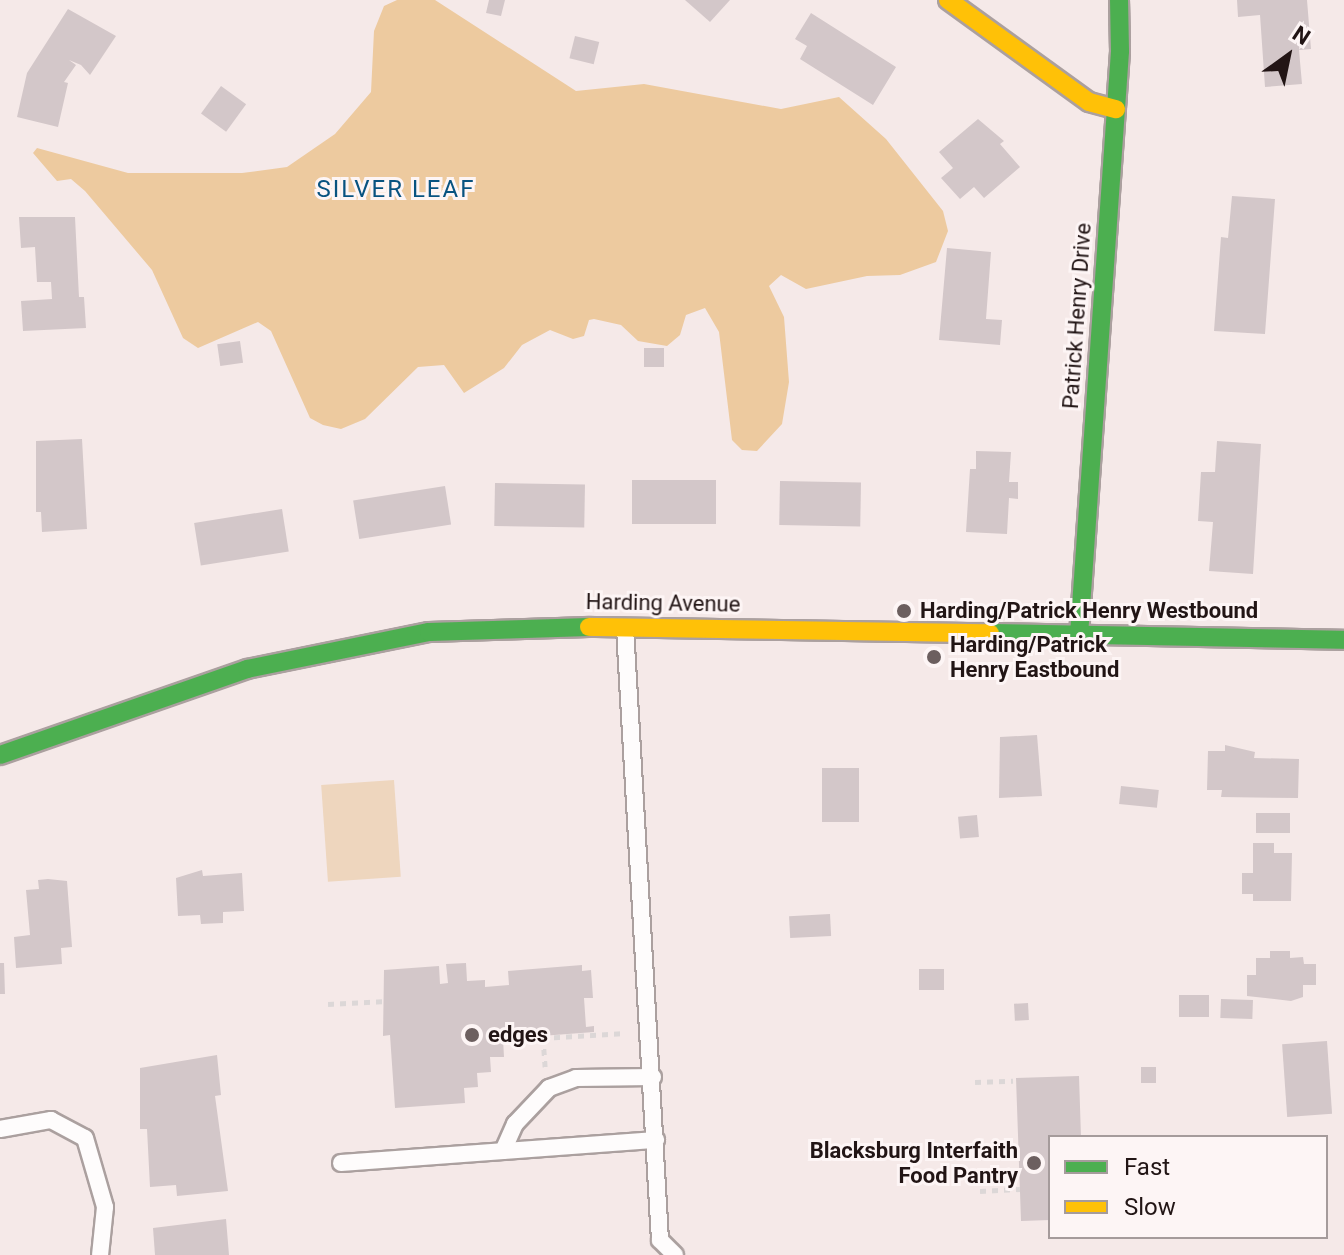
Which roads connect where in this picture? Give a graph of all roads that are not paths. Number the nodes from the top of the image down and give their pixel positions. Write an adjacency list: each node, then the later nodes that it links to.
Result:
1 (948, 0): 3 (main road)
2 (1119, 0): 3 (main road, Patrick Henry Drive)
3 (1116, 109): 5 (main road, Patrick Henry Drive)
4 (625, 626): 5 (main road, Harding Avenue); 7 (main road, Harding Avenue); 8 (lane)
5 (1079, 635): 6 (main road, Harding Avenue)
6 (1344, 640)
7 (0, 755)
8 (653, 1077): 10 (lane); 11 (lane)
9 (0, 1129): 13 (lane)
10 (656, 1140): 11 (lane); 14 (lane)
11 (503, 1151): 12 (lane)
12 (341, 1163)
13 (100, 1255)
14 (675, 1255)

